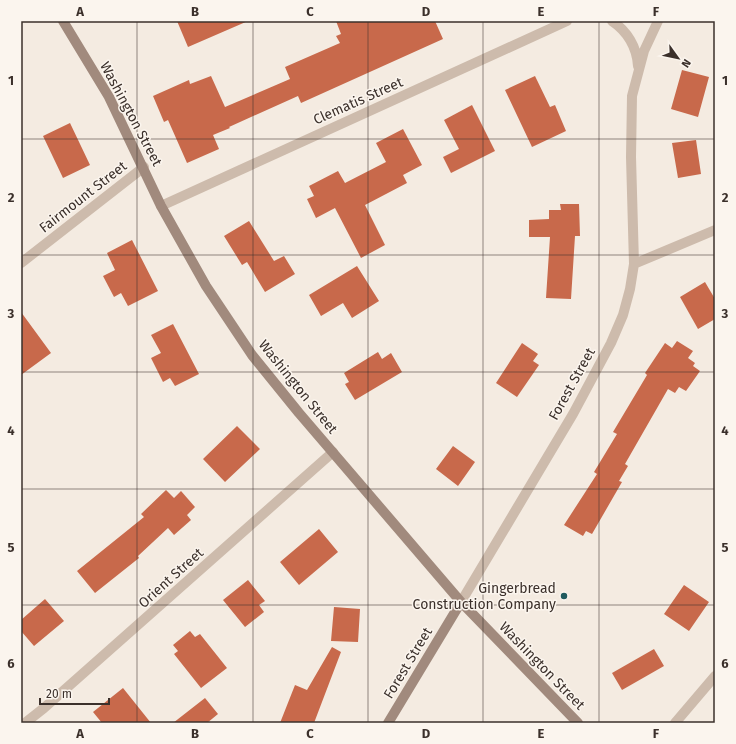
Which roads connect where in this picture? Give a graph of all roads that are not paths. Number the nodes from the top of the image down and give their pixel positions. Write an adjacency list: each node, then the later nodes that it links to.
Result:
1 (63, 21): 6 (main road, Washington Street)
2 (567, 21): 7 (street, Clematis Street)
3 (612, 21): 5 (street)
4 (658, 21): 5 (street, Forest Street)
5 (638, 70): 10 (street, Forest Street)
6 (144, 167): 7 (main road, Washington Street); 9 (street, Fairmount Street)
7 (161, 206): 11 (main road, Washington Street)
8 (715, 230): 10 (street)
9 (21, 263)
10 (634, 264): 12 (street, Forest Street)
11 (333, 452): 12 (main road, Washington Street); 14 (street, Orient Street)
12 (461, 602): 15 (main road, Forest Street); 16 (main road, Washington Street)
13 (715, 676): 17 (street)
14 (26, 723)
15 (388, 723)
16 (578, 723)
17 (675, 723)

